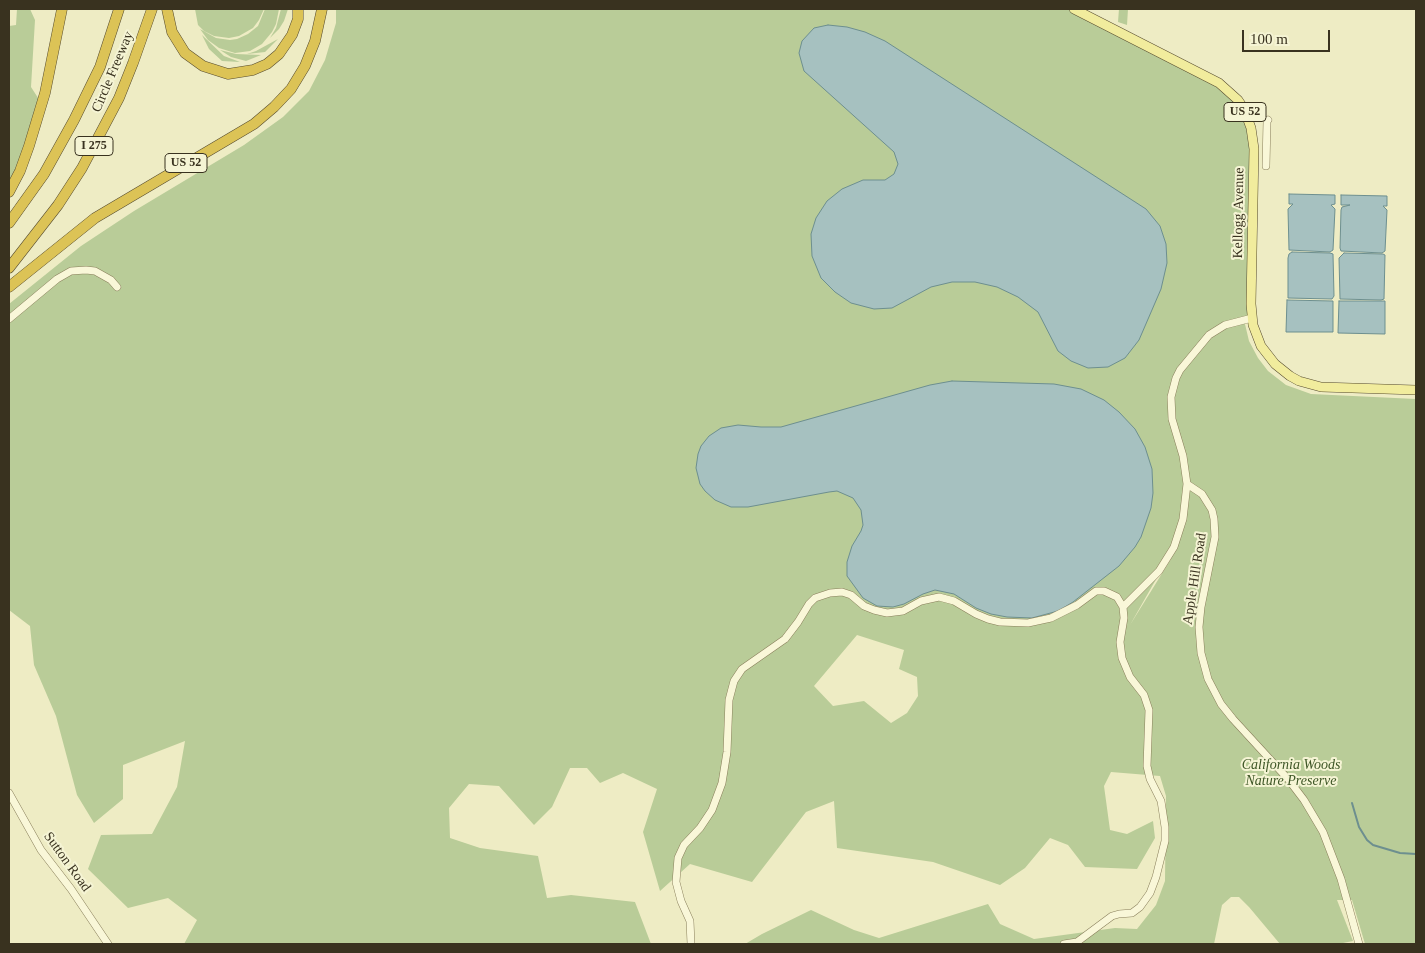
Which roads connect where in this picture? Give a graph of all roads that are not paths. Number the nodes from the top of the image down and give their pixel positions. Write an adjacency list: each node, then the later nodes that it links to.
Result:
1 (52, 9): 9 (highway)
2 (62, 9): 9 (highway)
3 (119, 9): 13 (highway, Circle Freeway / I 275)
4 (152, 9): 14 (highway, Circle Freeway / I 275)
5 (167, 9): 6 (highway)
6 (298, 9)
7 (322, 9): 15 (highway, US 52)
8 (1074, 9): 17 (main road, Kellogg Avenue / US 52)
9 (58, 26): 12 (highway)
10 (1268, 120): 11 (street)
11 (1266, 166)
12 (9, 192)
13 (9, 222)
14 (9, 268)
15 (9, 287)
16 (117, 287): 18 (street)
17 (1252, 318): 19 (main road, Kellogg Avenue / US 52); 20 (street)
18 (9, 319)
19 (1416, 390)
20 (1187, 484): 21 (street); 26 (street, Apple Hill Road)
21 (1123, 607): 24 (street); 25 (street)
22 (9, 793): 23 (street, Sutton Road)
23 (108, 944)
24 (691, 944)
25 (1064, 944)
26 (1359, 944)

